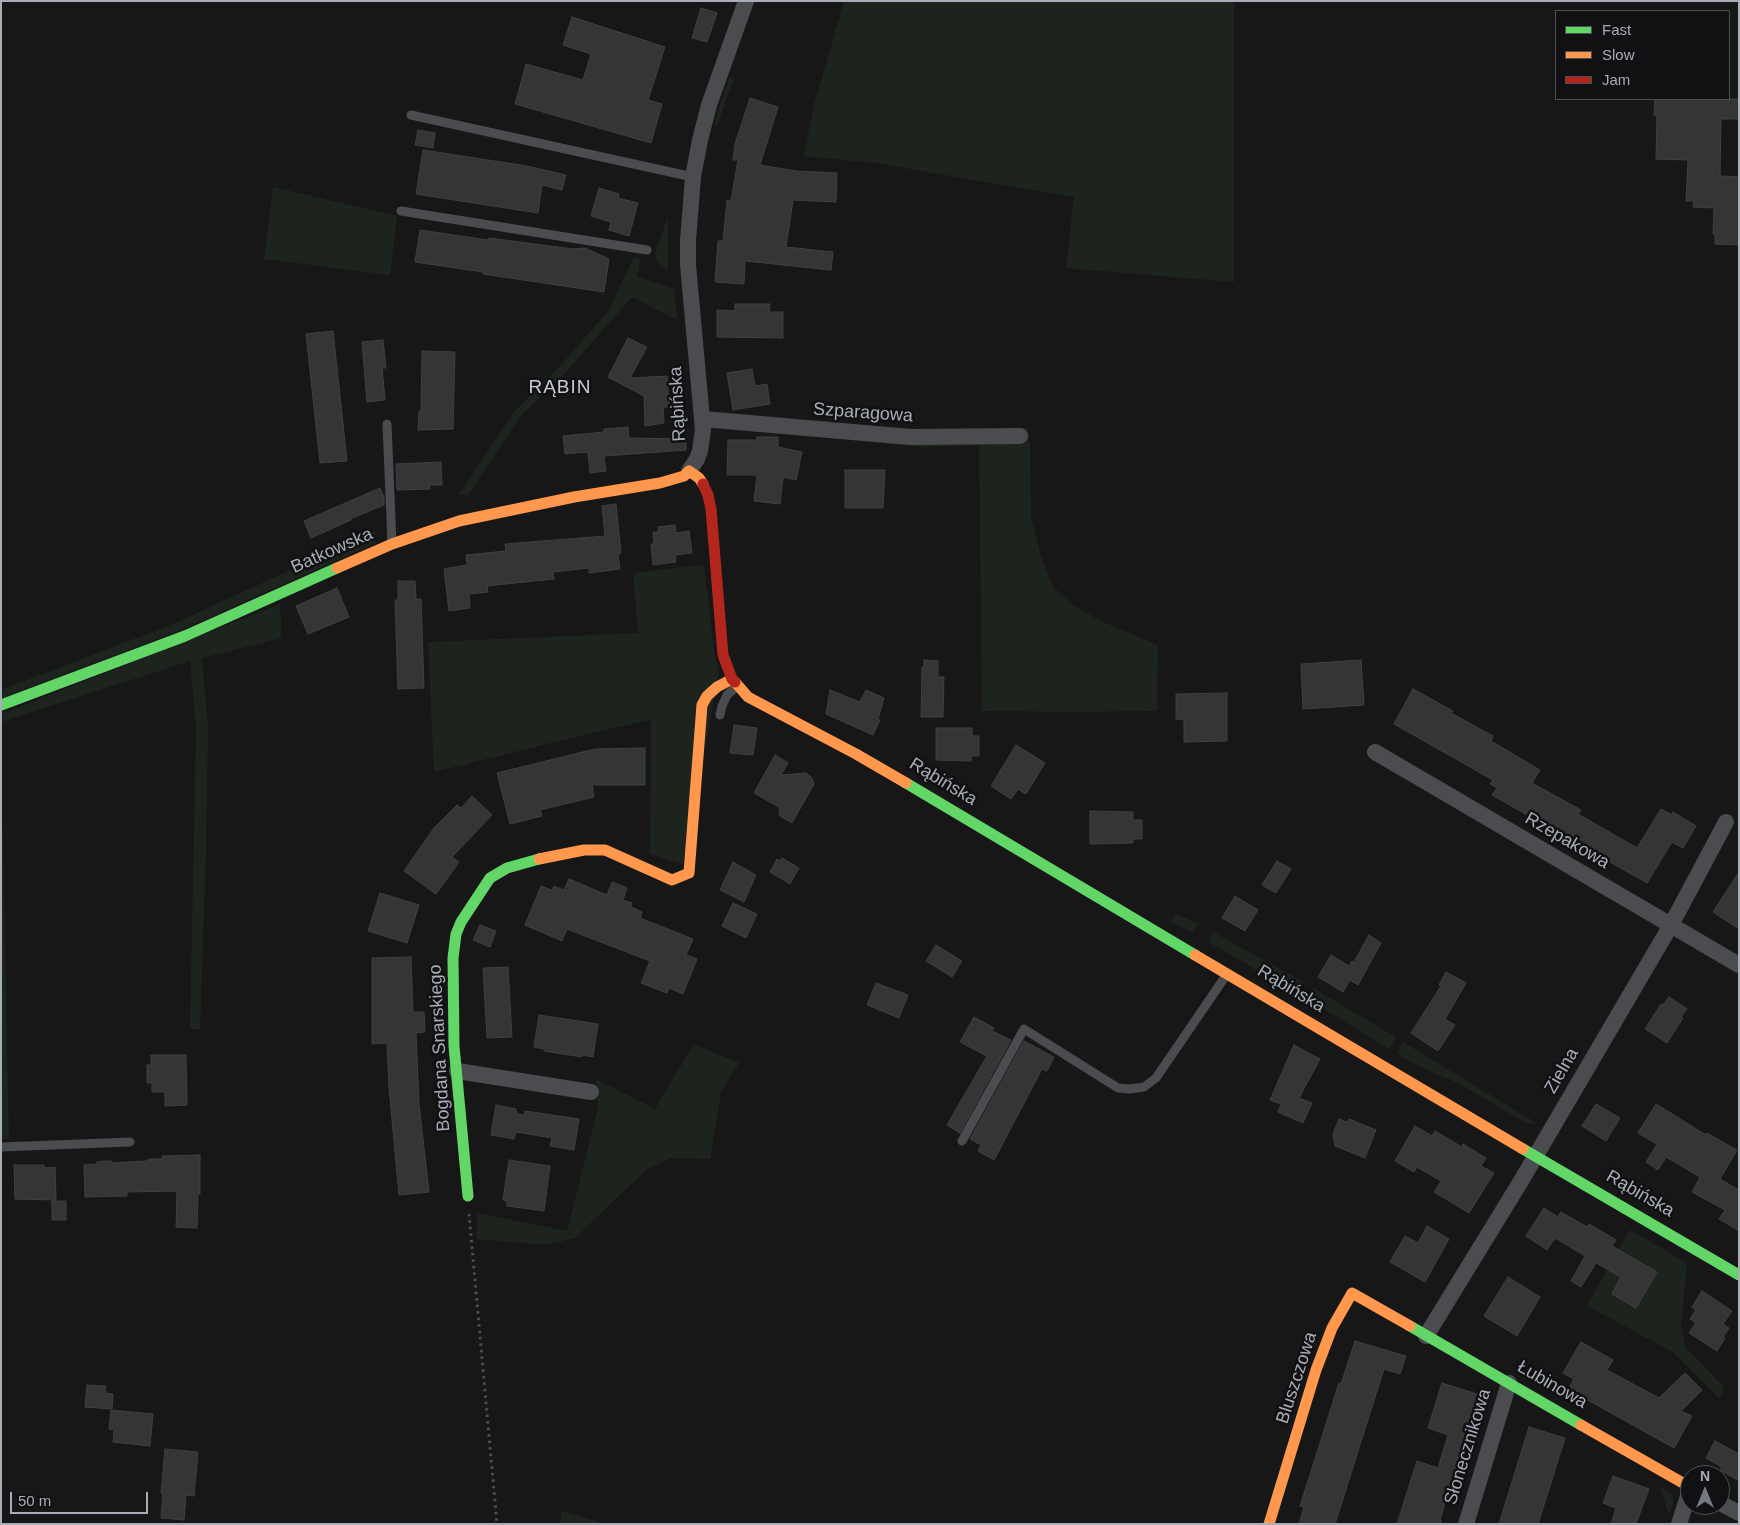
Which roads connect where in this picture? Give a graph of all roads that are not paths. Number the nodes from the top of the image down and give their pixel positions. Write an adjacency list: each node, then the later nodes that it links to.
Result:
1 (746, 1): 3 (street, Rąbińska)
2 (411, 115): 3 (lane)
3 (693, 177): 6 (street, Rąbińska)
4 (400, 211): 5 (lane)
5 (647, 250)
6 (702, 419): 8 (street, Szparagowa); 9 (street, Rąbińska)
7 (387, 424): 10 (lane)
8 (1020, 436)
9 (689, 471): 10 (street, Batkowska); 11 (street, Rąbińska)
10 (392, 544): 12 (street, Batkowska)
11 (734, 683): 13 (lane); 18 (street, Rąbińska); 19 (street, Bogdana Snarskiego)
12 (1, 705)
13 (720, 715)
14 (1375, 752): 16 (street, Rzepakowa)
15 (1726, 822): 16 (street, Zielna)
16 (1671, 925): 17 (street, Rzepakowa); 24 (street, Zielna)
17 (1739, 965)
18 (1228, 974): 21 (lane); 24 (street, Rąbińska)
19 (457, 1071): 20 (street); 25 (street, Bogdana Snarskiego)
20 (591, 1092)
21 (962, 1141)
22 (130, 1142): 23 (lane)
23 (1, 1147)
24 (1535, 1156): 26 (street, Rąbińska); 28 (street, Zielna)
25 (468, 1196)
26 (1739, 1275)
27 (1394, 1318): 28 (street, Łubinowa); 31 (street, Bluszczowa)
28 (1426, 1336): 29 (street, Łubinowa)
29 (1509, 1383): 30 (street, Łubinowa); 32 (street, Słonecznikowa)
30 (1680, 1483)
31 (1269, 1524)
32 (1466, 1524)

